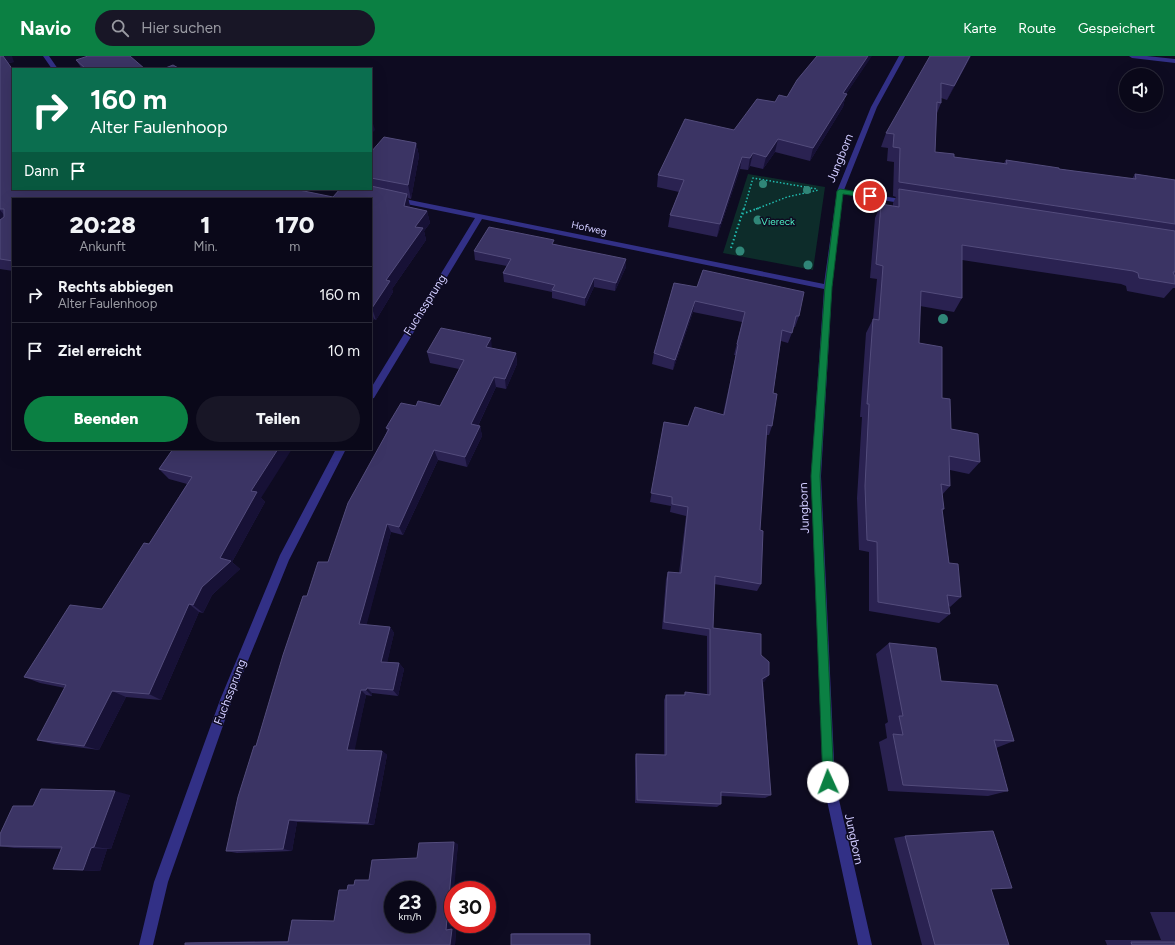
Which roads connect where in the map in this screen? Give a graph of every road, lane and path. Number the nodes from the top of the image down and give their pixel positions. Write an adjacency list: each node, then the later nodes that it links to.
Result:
1 (46, 56): 5 (street)
2 (902, 56): 6 (street, Jungborn)
3 (1132, 56): 4 (street)
4 (1175, 61)
5 (54, 68)
6 (840, 191): 8 (street); 12 (street, Jungborn)
7 (391, 198): 10 (street, Hofweg)
8 (918, 203)
9 (742, 214): 9 (path); 11 (path)
10 (480, 216): 12 (street, Hofweg); 13 (street, Fuchssprung)
11 (729, 254)
12 (828, 287): 16 (street, Jungborn)
13 (372, 394)
14 (340, 450): 15 (street, Fuchssprung)
15 (146, 945)
16 (865, 945)

